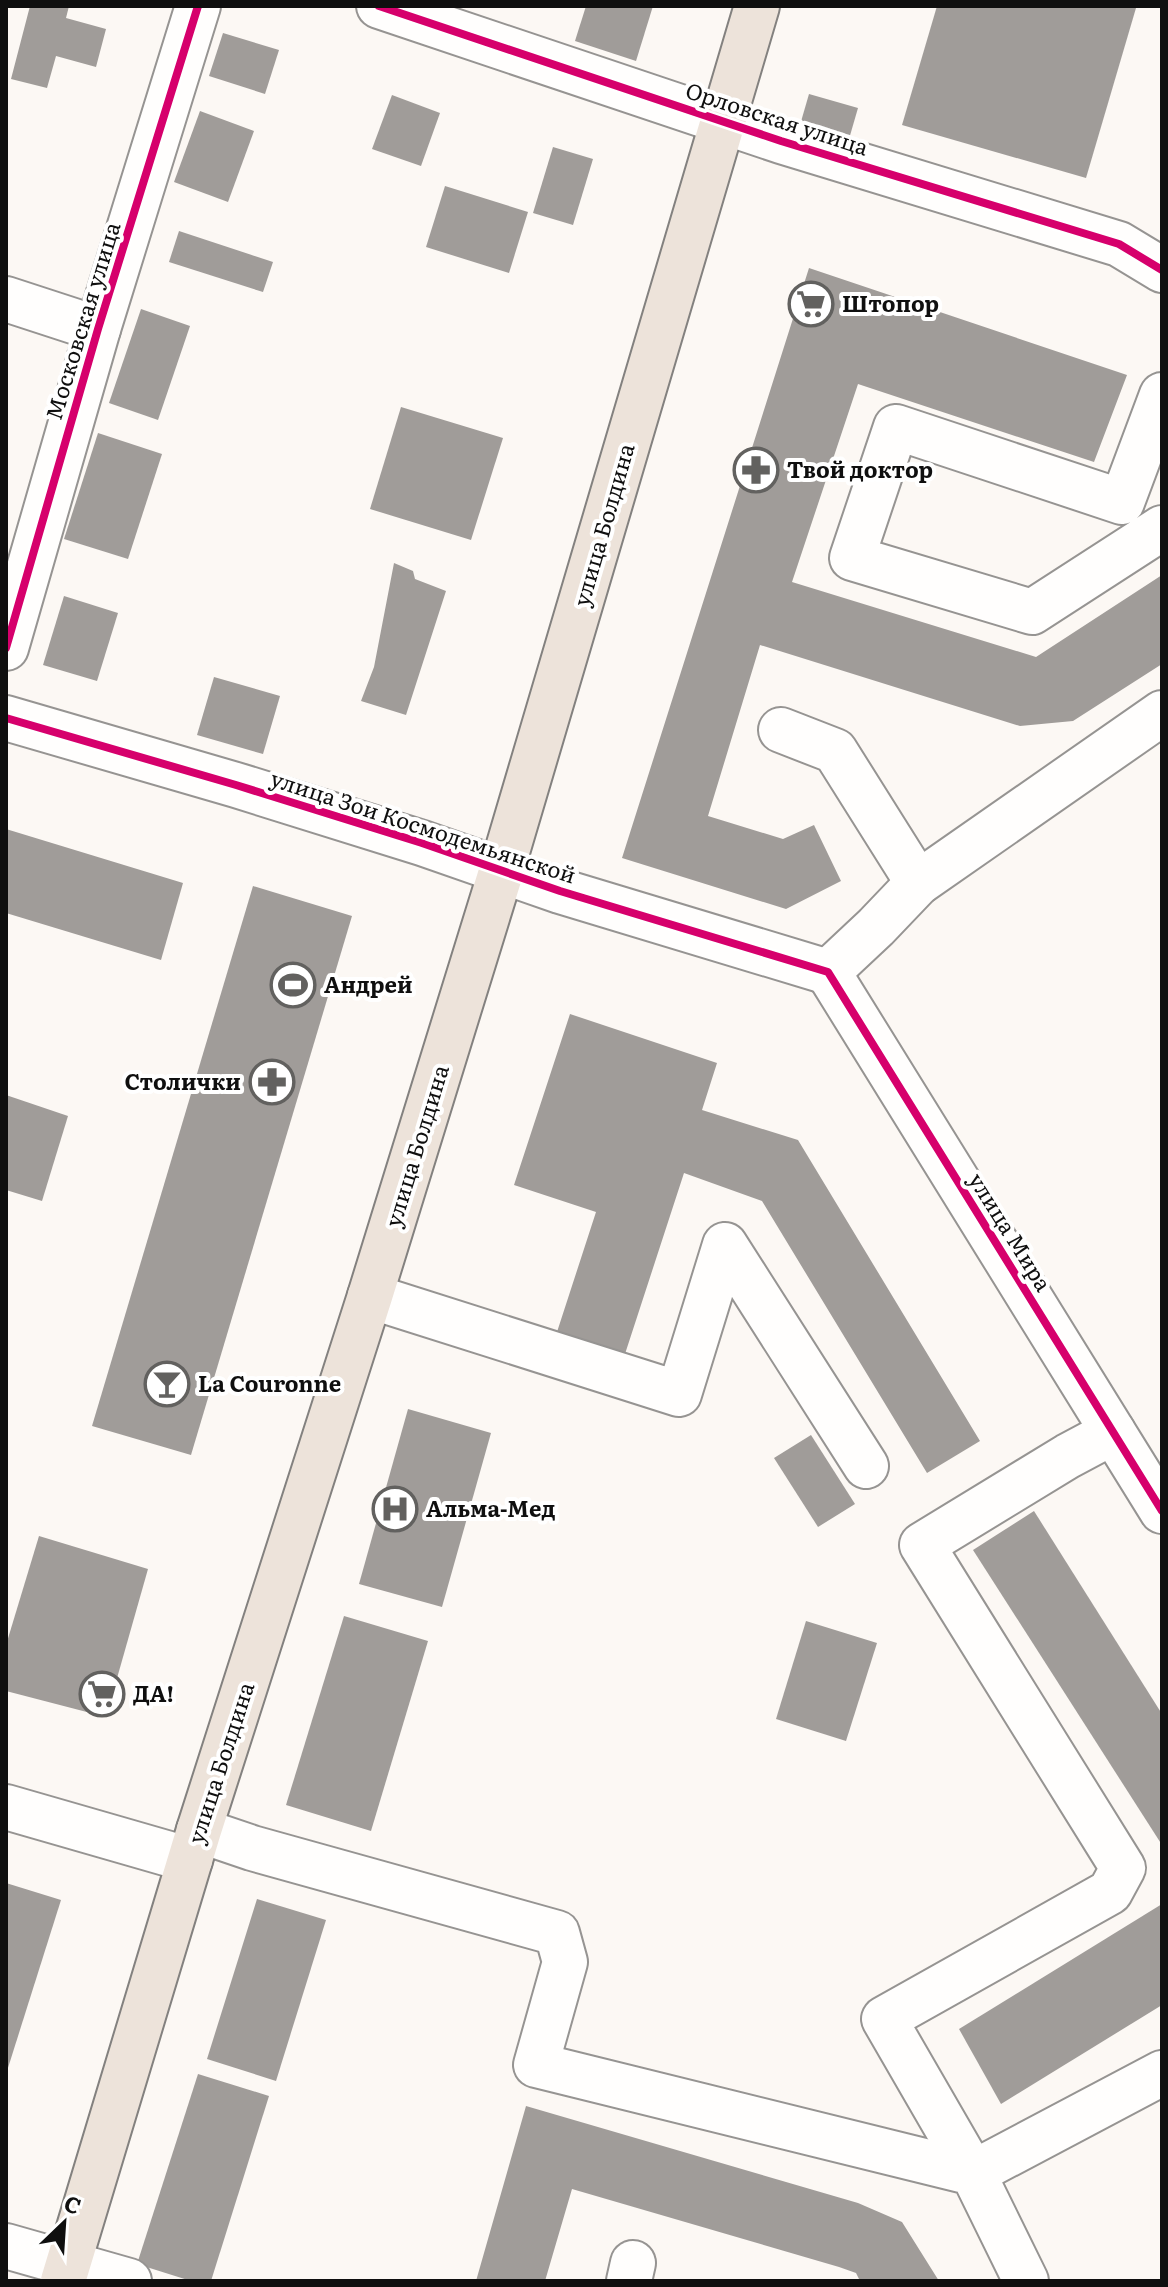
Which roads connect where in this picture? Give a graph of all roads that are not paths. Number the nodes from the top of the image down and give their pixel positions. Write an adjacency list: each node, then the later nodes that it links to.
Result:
1 (198, 6): 7 (street, Московская улица)
2 (379, 6): 4 (street, Орловская улица)
3 (757, 6): 4 (main road, улица Болдина)
4 (723, 121): 5 (street, Орловская улица); 14 (main road, улица Болдина)
5 (1162, 270)
6 (6, 299): 7 (street)
7 (98, 329): 10 (street, Московская улица)
8 (1162, 395): 9 (street)
9 (1162, 528)
10 (6, 648)
11 (1162, 713): 15 (street)
12 (6, 718): 14 (street, улица Зои Космодемьянской)
13 (781, 730): 15 (street)
14 (501, 872): 16 (street, улица Зои Космодемьянской); 17 (main road, улица Болдина)
15 (918, 883): 16 (street)
16 (828, 972): 18 (street, улица Мира)
17 (370, 1296): 19 (street); 22 (main road, улица Болдина)
18 (1113, 1432): 20 (street, улица Мира); 24 (street)
19 (866, 1466)
20 (1157, 1491)
21 (6, 1807): 22 (street)
22 (194, 1845): 24 (street); 26 (main road, улица Болдина)
23 (1162, 2073): 24 (street)
24 (973, 2173): 28 (street)
25 (6, 2246): 26 (street)
26 (66, 2273): 27 (street)
27 (129, 2281)
28 (1026, 2281)

